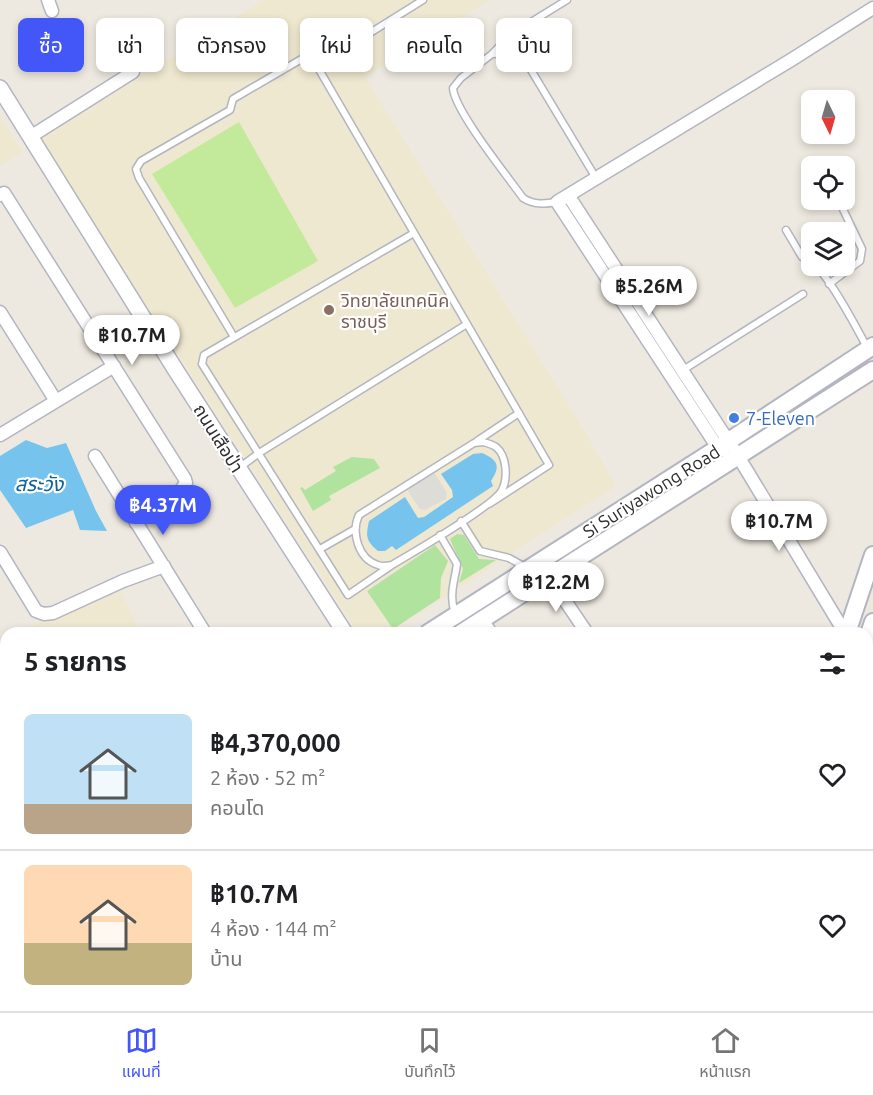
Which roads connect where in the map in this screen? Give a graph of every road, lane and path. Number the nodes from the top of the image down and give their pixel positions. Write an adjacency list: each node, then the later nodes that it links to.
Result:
1 (423, 0): 5 (lane)
2 (567, 0): 4 (lane)
3 (873, 8): 15 (street)
4 (538, 18)
5 (373, 31)
6 (496, 50): 7 (lane)
7 (492, 54): 8 (lane); 18 (lane)
8 (496, 54)
9 (300, 60): 30 (lane)
10 (133, 72): 14 (street)
11 (320, 72): 21 (lane)
12 (532, 72): 15 (lane)
13 (0, 88): 14 (street, ถนนเสือป่า)
14 (30, 137): 43 (street, ถนนเสือป่า)
15 (596, 178): 17 (street)
16 (0, 195): 32 (street)
17 (568, 195): 18 (street); 25 (street)
18 (556, 202): 26 (street)
19 (843, 210): 24 (lane)
20 (786, 230): 22 (lane)
21 (414, 233): 29 (lane); 30 (lane)
22 (801, 255)
23 (824, 276): 24 (lane)
24 (830, 284): 31 (lane)
25 (627, 286): 26 (street); 34 (street)
26 (616, 293): 39 (street)
27 (803, 294): 34 (lane)
28 (1, 314): 35 (street)
29 (467, 324): 36 (lane); 40 (lane)
30 (234, 337): 40 (lane)
31 (871, 348): 39 (main road, Si Suriyawong Road)
32 (114, 366): 35 (street); 46 (street)
33 (873, 370): 42 (main road, Si Suriyawong Road)
34 (682, 371): 39 (street)
35 (56, 401): 37 (street)
36 (519, 413): 38 (lane); 44 (lane)
37 (0, 435)
38 (474, 443): 44 (lane); 47 (lane)
39 (723, 445): 42 (street); 54 (main road, Si Suriyawong Road)
40 (259, 453): 43 (lane); 49 (lane)
41 (94, 456): 46 (street)
42 (738, 456): 55 (main road, Si Suriyawong Road); 62 (street)
43 (239, 468): 59 (street, ถนนเสือป่า)
44 (489, 504): 45 (lane)
45 (461, 521): 48 (lane); 54 (lane)
46 (136, 523): 53 (street)
47 (355, 529): 49 (lane); 52 (lane)
48 (440, 535): 52 (lane); 56 (lane)
49 (320, 549): 52 (lane)
50 (0, 552): 53 (street)
51 (873, 555): 63 (main road)
52 (392, 565)
53 (164, 566): 58 (street)
54 (528, 568): 56 (main road, Si Suriyawong Road)
55 (549, 577): 57 (main road, Si Suriyawong Road); 61 (street)
56 (455, 615): 60 (main road, Si Suriyawong Road)
57 (487, 626)
58 (201, 627)
59 (341, 627)
60 (437, 627)
61 (583, 627)
62 (842, 627)
63 (848, 627)

